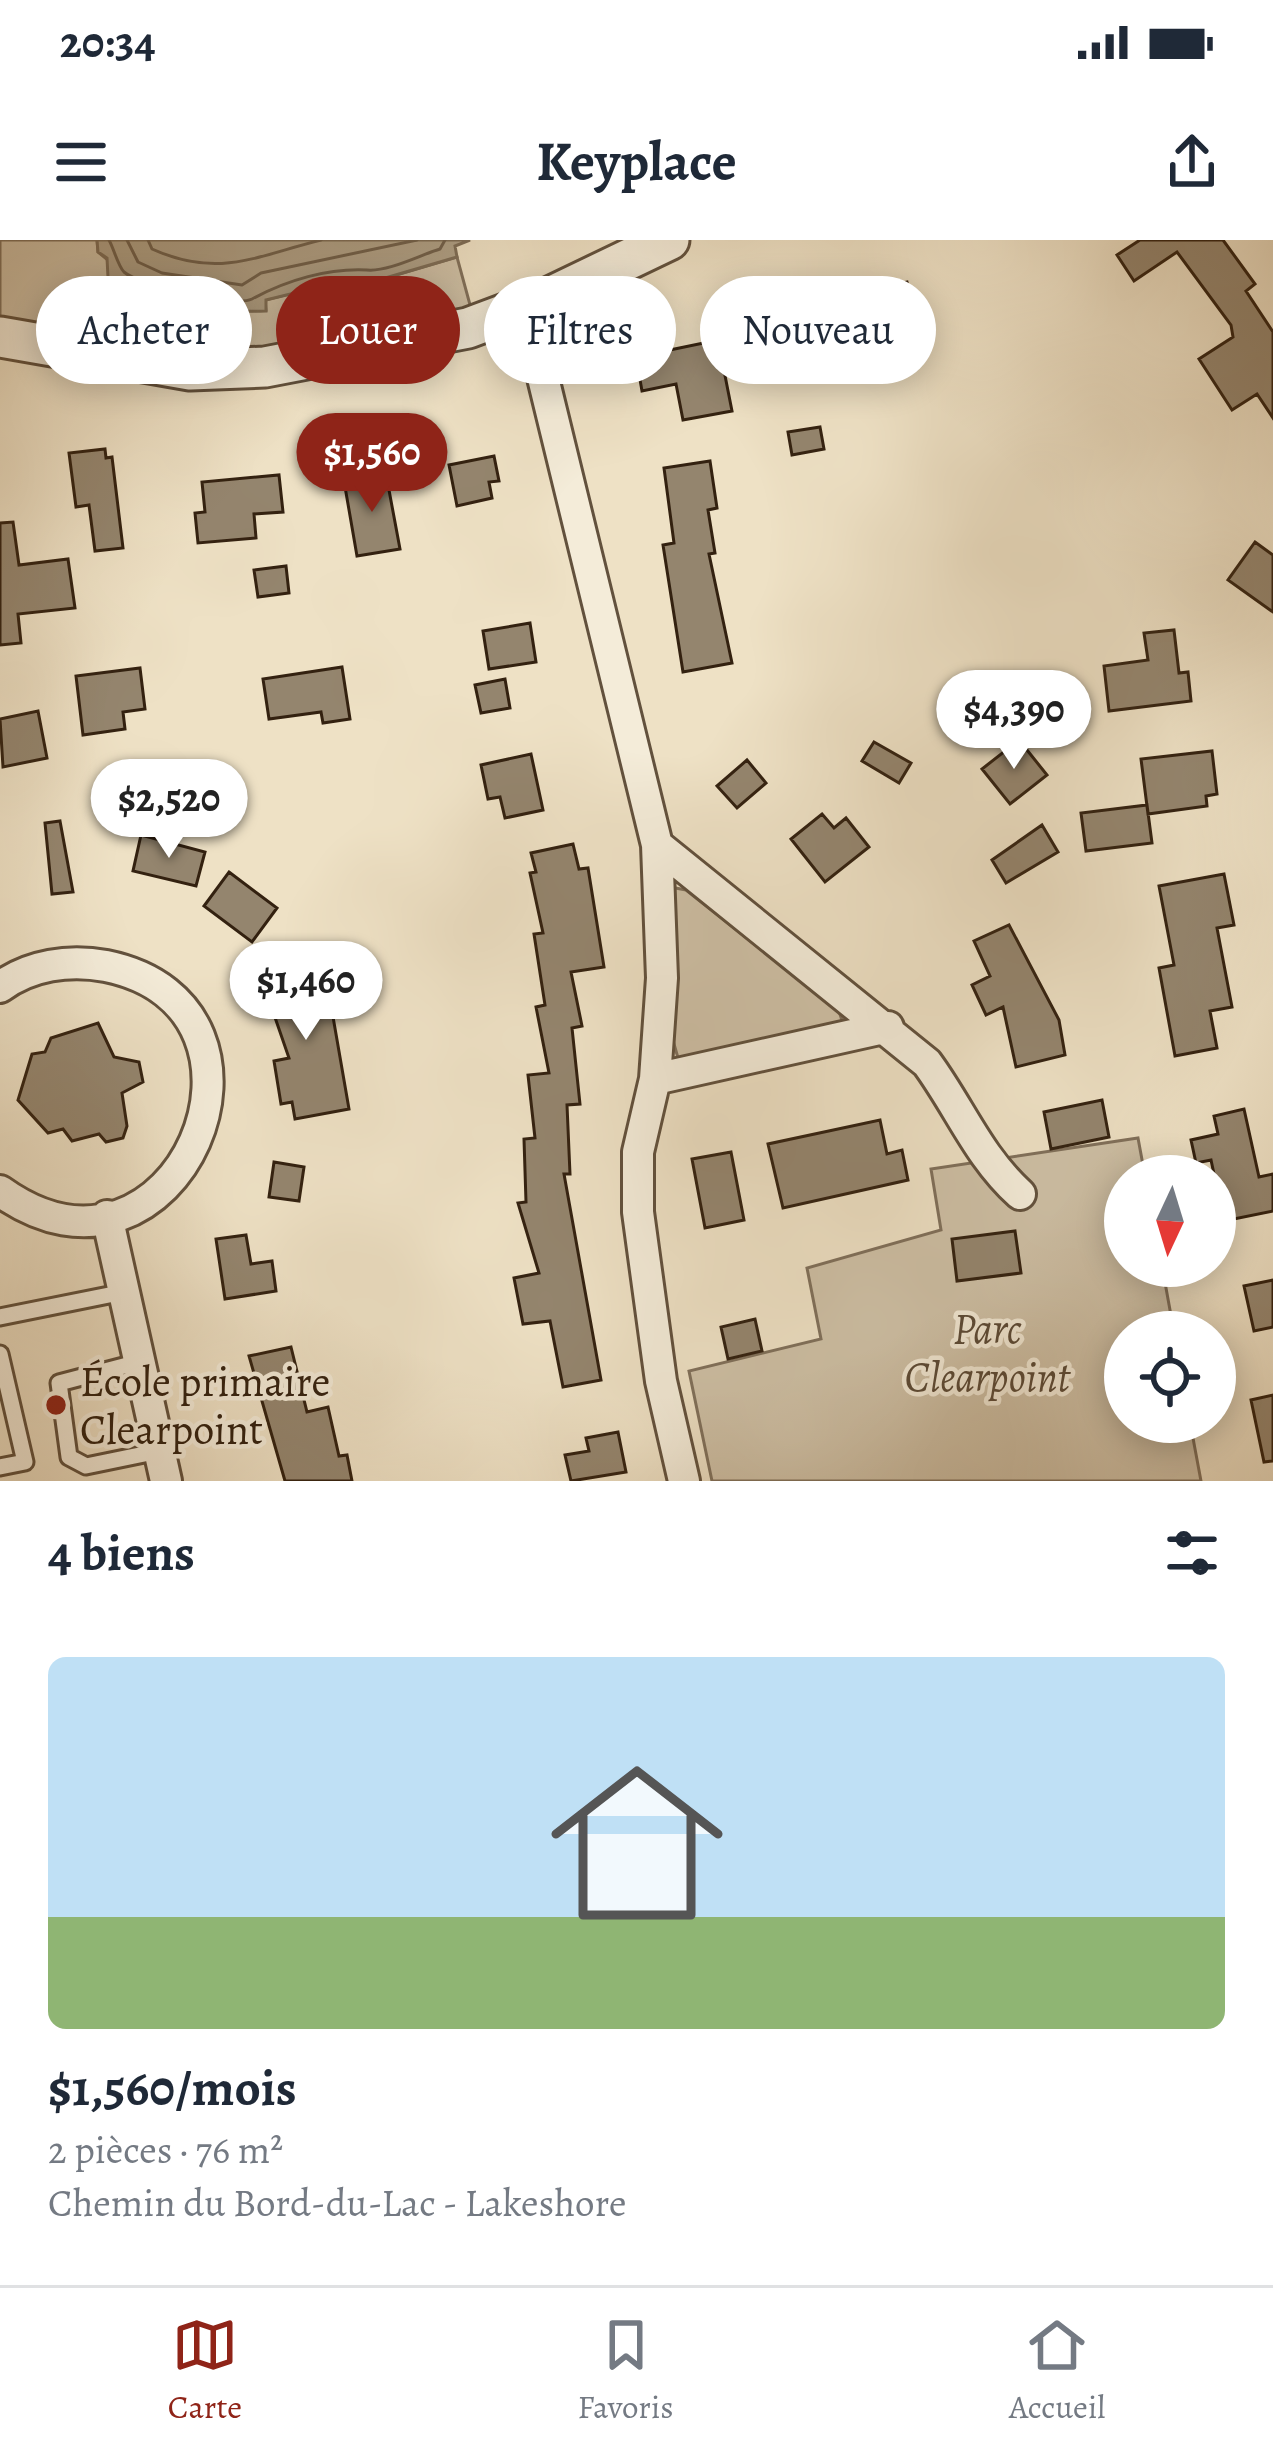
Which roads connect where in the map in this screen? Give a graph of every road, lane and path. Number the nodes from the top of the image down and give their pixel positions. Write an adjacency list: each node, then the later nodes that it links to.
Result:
1 (669, 240): 2 (street)
2 (593, 276)
3 (484, 320): 4 (street)
4 (0, 337)
5 (545, 384): 6 (street)
6 (657, 845): 8 (street); 9 (street)
7 (0, 985): 12 (street)
8 (888, 1027): 9 (street); 11 (street)
9 (656, 1079): 20 (street)
10 (0, 1190): 12 (street)
11 (1020, 1194)
12 (107, 1216): 13 (street)
13 (124, 1292): 14 (lane); 16 (street)
14 (0, 1317)
15 (0, 1354): 17 (lane)
16 (140, 1362): 18 (street); 18 (lane)
17 (5, 1396): 19 (lane)
18 (162, 1466)
19 (0, 1467)
20 (684, 1481)

